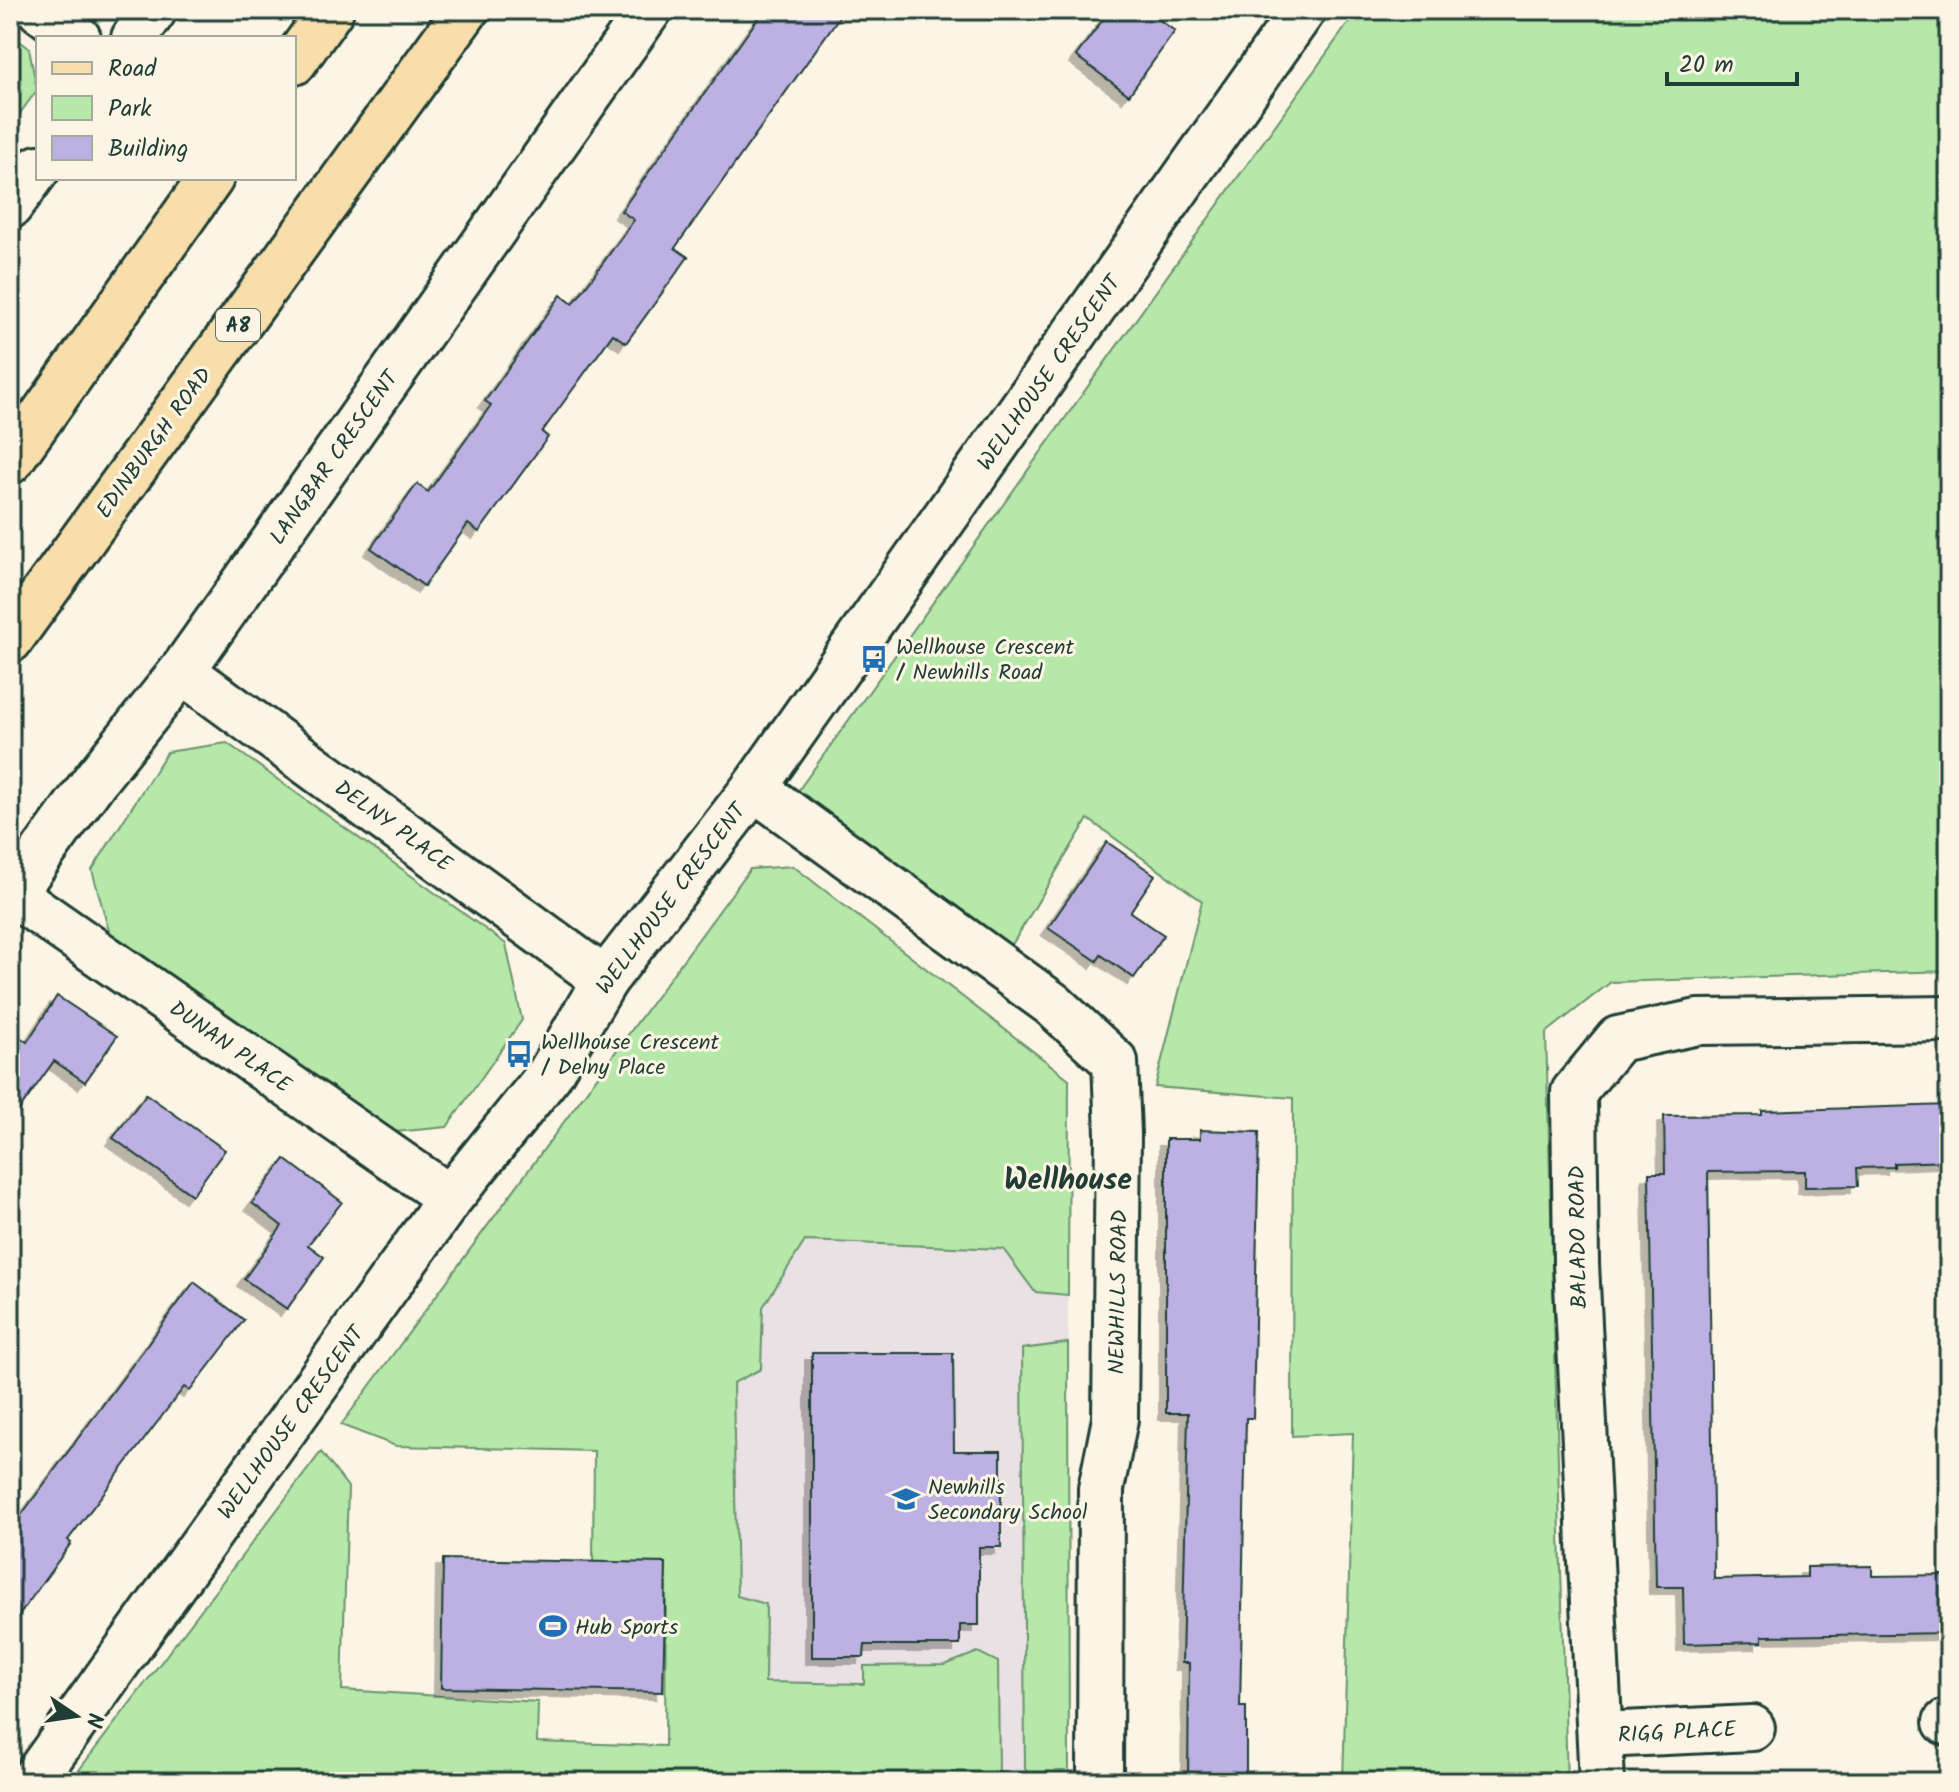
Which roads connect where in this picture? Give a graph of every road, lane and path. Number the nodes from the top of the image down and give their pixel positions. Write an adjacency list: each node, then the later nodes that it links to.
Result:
1 (40, 10): 7 (street)
2 (154, 10): 8 (street)
3 (331, 10): 9 (main road)
4 (466, 10): 14 (main road, EDINBURGH ROAD / A8)
5 (649, 10): 15 (street, LANGBAR CRESCENT)
6 (1303, 10): 16 (street, WELLHOUSE CRESCENT)
7 (75, 36)
8 (135, 36)
9 (296, 59)
10 (36, 171): 12 (street)
11 (210, 180): 13 (main road)
12 (10, 206)
13 (10, 461)
14 (10, 640)
15 (182, 671): 17 (street, LANGBAR CRESCENT); 18 (street, DELNY PLACE)
16 (754, 788): 18 (street, WELLHOUSE CRESCENT); 24 (street, NEWHILLS ROAD)
17 (11, 896): 20 (street, DUNAN PLACE)
18 (605, 980): 20 (street, WELLHOUSE CRESCENT)
19 (1949, 1019): 22 (street, BALADO ROAD)
20 (450, 1198): 23 (street, WELLHOUSE CRESCENT)
21 (1752, 1728): 22 (street, RIGG PLACE)
22 (1601, 1735): 25 (street, BALADO ROAD)
23 (32, 1782)
24 (1100, 1782)
25 (1602, 1782)

